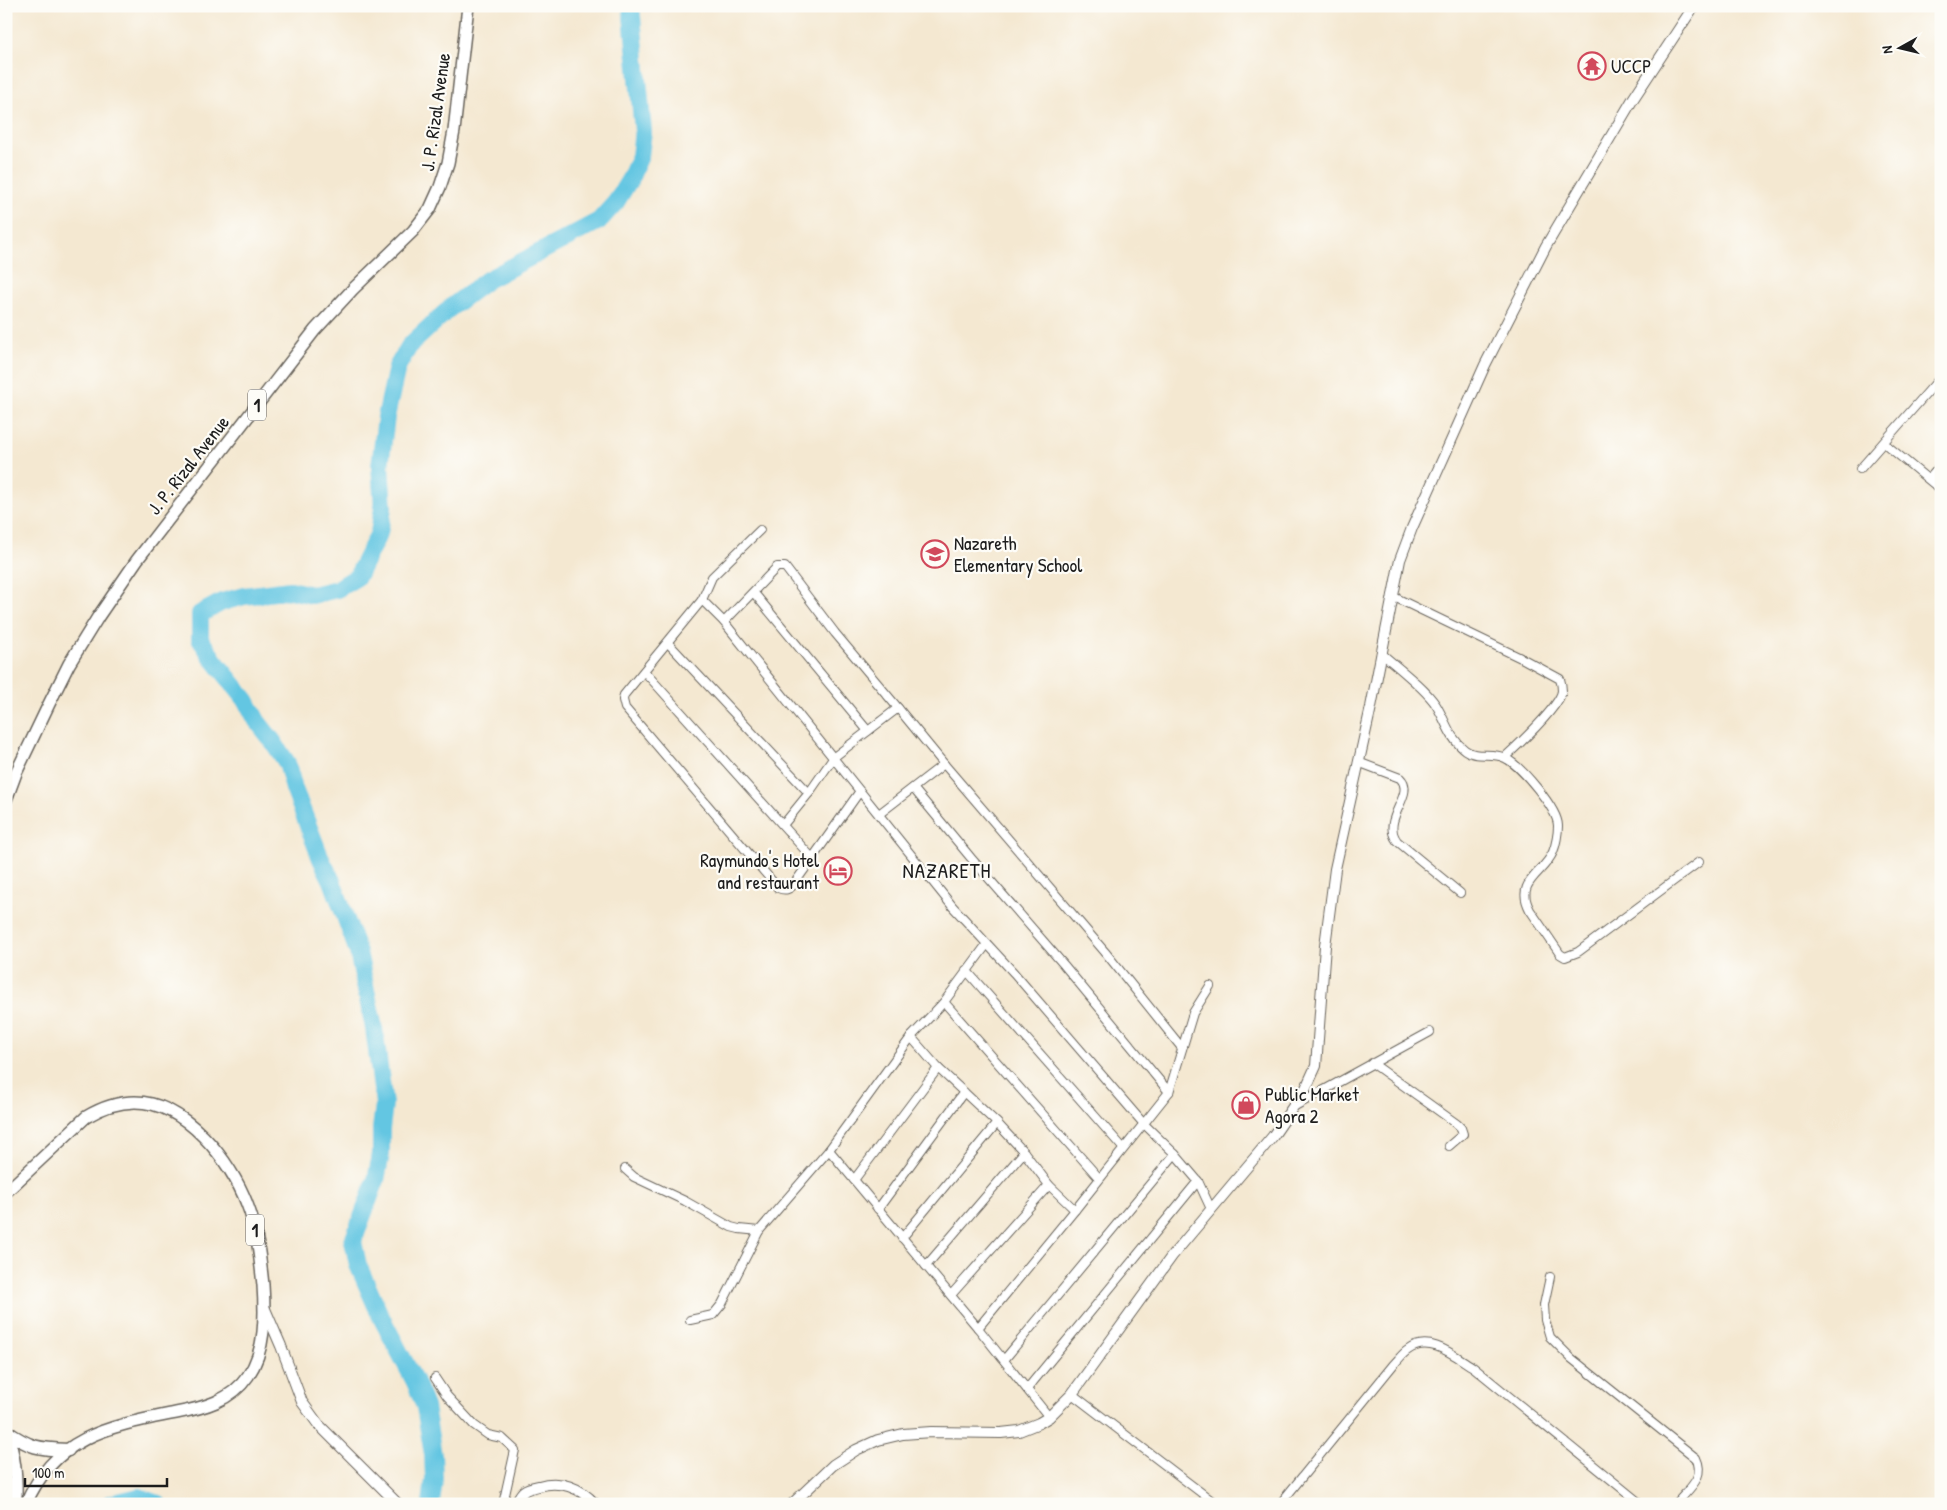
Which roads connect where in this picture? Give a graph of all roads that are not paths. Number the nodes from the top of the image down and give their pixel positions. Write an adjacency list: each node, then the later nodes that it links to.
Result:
1 (468, 6): 26 (main road, J. P. Rizal Avenue / 1)
2 (1694, 6): 11 (main road)
3 (1941, 377): 4 (street)
4 (1884, 443): 6 (street); 7 (street)
5 (1941, 465): 7 (street)
6 (1860, 469)
7 (1929, 479): 8 (street)
8 (1941, 490)
9 (760, 530): 12 (street)
10 (754, 593): 13 (street); 17 (street); 18 (street)
11 (1392, 596): 15 (main road); 20 (street)
12 (702, 600): 13 (street); 14 (street)
13 (724, 622): 19 (street)
14 (668, 643): 16 (street); 25 (street)
15 (1381, 653): 20 (street); 21 (main road)
16 (644, 671): 28 (street); 29 (street)
17 (898, 708): 18 (street); 22 (street)
18 (868, 731): 19 (street)
19 (834, 758): 24 (street); 25 (street)
20 (1505, 758): 30 (street)
21 (1358, 762): 31 (street); 43 (main road)
22 (944, 764): 23 (street); 38 (street)
23 (914, 788): 27 (street); 42 (street)
24 (860, 791): 27 (street); 29 (street)
25 (808, 793): 28 (street)
26 (6, 800)
27 (879, 814): 32 (street)
28 (783, 825): 29 (street)
29 (813, 859)
30 (1699, 862)
31 (1460, 892)
32 (987, 944): 33 (street); 45 (street)
33 (966, 970): 35 (street); 47 (street)
34 (1210, 986): 38 (street)
35 (944, 1002): 37 (street); 52 (street)
36 (1430, 1032): 39 (street)
37 (911, 1037): 40 (street); 48 (street)
38 (1182, 1048): 42 (street)
39 (1372, 1063): 43 (street); 46 (street)
40 (938, 1068): 41 (street); 53 (street)
41 (964, 1092): 44 (street); 57 (street)
42 (1169, 1092): 45 (street)
43 (1293, 1106): 58 (main road)
44 (997, 1123): 49 (street); 61 (street)
45 (1143, 1123): 47 (street); 50 (street)
46 (1449, 1146)
47 (1124, 1148): 52 (street)
48 (829, 1150): 53 (street); 60 (street)
49 (1024, 1152): 55 (street); 62 (street)
50 (1175, 1154): 54 (street); 68 (street)
51 (625, 1168): 60 (street)
52 (1099, 1178): 59 (street)
53 (854, 1180): 57 (street)
54 (1198, 1181): 58 (street); 70 (street)
55 (1049, 1185): 59 (street); 64 (street)
56 (6, 1192): 65 (main road, 1)
57 (878, 1208): 61 (street)
58 (1211, 1209): 71 (main road)
59 (1075, 1210): 67 (street)
60 (759, 1231): 66 (street)
61 (902, 1238): 62 (street)
62 (926, 1266): 64 (street)
63 (1550, 1276): 85 (street)
64 (950, 1295): 67 (street)
65 (265, 1309): 74 (main road, 1); 78 (main road)
66 (690, 1320)
67 (978, 1328): 68 (street)
68 (1004, 1360): 70 (street)
69 (435, 1378): 79 (street)
70 (1027, 1389): 72 (street)
71 (1072, 1394): 72 (main road); 83 (street)
72 (1049, 1416): 82 (main road)
73 (6, 1432): 74 (highway); 76 (highway)
74 (68, 1450): 77 (main road, 1)
75 (1281, 1503): 84 (street)
76 (15, 1504)
77 (26, 1504)
78 (398, 1504)
79 (502, 1504)
80 (515, 1504): 81 (main road)
81 (595, 1504)
82 (792, 1504)
83 (1216, 1504)
84 (1641, 1504)
85 (1676, 1504)

